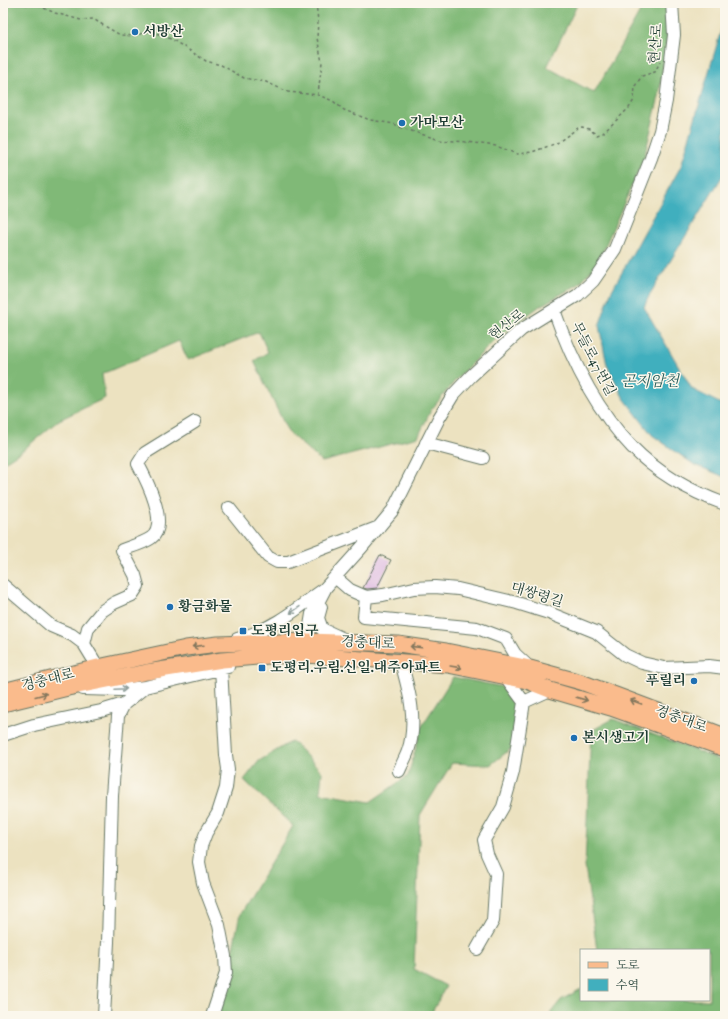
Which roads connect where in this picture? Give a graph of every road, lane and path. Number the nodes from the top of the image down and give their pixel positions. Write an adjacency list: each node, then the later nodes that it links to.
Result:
1 (33, 3): 5 (path)
2 (316, 3): 5 (path)
3 (672, 3): 6 (street, 현산로)
4 (661, 61): 5 (path)
5 (318, 95)
6 (571, 299): 7 (street, 현산로); 9 (street)
7 (554, 310): 8 (street, 현산로); 9 (street, 무들로47번길)
8 (535, 321): 9 (street); 11 (street, 현산로)
9 (561, 332): 13 (street, 무들로47번길)
10 (195, 422): 21 (street)
11 (426, 443): 12 (street); 15 (street, 현산로)
12 (483, 458)
13 (724, 506)
14 (229, 508): 15 (street)
15 (380, 526): 16 (street, 현산로)
16 (335, 577): 18 (street, 현산로); 19 (street)
17 (3, 585): 21 (street)
18 (326, 587): 20 (street); 22 (street, one-way to 22); 23 (street, 현산로)
19 (366, 597): 28 (street); 29 (street, 대쌍령길)
20 (351, 642): 23 (main road, 경충대로); 28 (main road, 경충대로, one-way to 20)
21 (84, 644): 26 (street)
22 (218, 644): 23 (main road, 경충대로); 26 (main road, 경충대로, one-way to 26)
23 (306, 648): 24 (main road, 경충대로); 25 (main road, 경충대로)
24 (269, 656): 27 (street); 32 (main road, 경충대로)
25 (401, 662): 30 (main road, 경충대로, one-way to 30); 41 (street)
26 (98, 667): 34 (main road, 경충대로)
27 (221, 668): 31 (street); 44 (street)
28 (530, 668): 39 (main road, 경충대로, one-way to 28)
29 (725, 668)
30 (505, 676): 33 (main road, 경충대로); 35 (street)
31 (145, 687): 32 (street, one-way to 31); 37 (street)
32 (68, 688): 36 (main road, 경충대로, one-way to 32)
33 (550, 690): 35 (street); 40 (main road, 경충대로, one-way to 40)
34 (3, 691)
35 (524, 702): 42 (street)
36 (3, 704)
37 (124, 704): 38 (street); 43 (street)
38 (3, 735)
39 (725, 736)
40 (725, 749)
41 (399, 771)
42 (477, 949)
43 (104, 1016)
44 (212, 1016)

